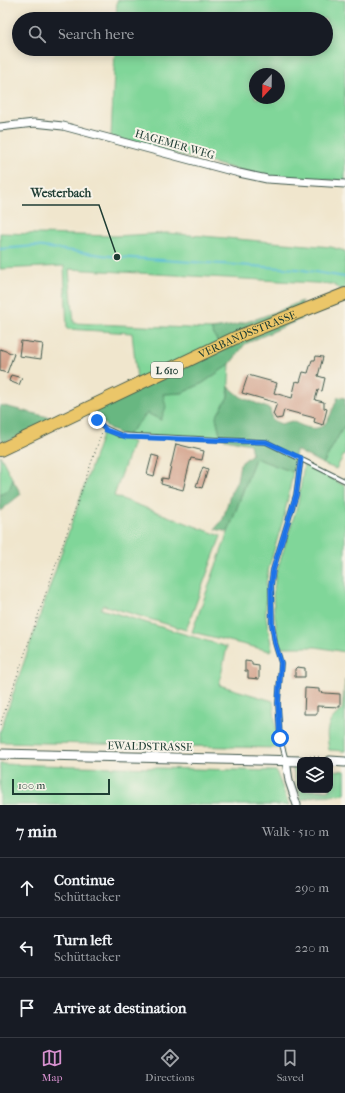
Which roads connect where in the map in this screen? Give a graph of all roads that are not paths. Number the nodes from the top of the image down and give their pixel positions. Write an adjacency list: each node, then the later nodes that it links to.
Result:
1 (0, 127): 2 (street, HAGEMER WEG)
2 (345, 184)
3 (345, 294): 4 (main road, VERBANDSSTRASSE / L 610)
4 (90, 407): 5 (main road, VERBANDSSTRASSE / L 610); 6 (lane)
5 (0, 450)
6 (301, 458): 7 (lane); 9 (lane)
7 (345, 481)
8 (0, 754): 9 (street, EWALDSTRASSE)
9 (286, 760): 10 (street, EWALDSTRASSE); 13 (street)
10 (297, 761)
11 (333, 761): 12 (street)
12 (345, 762)
13 (297, 805)

